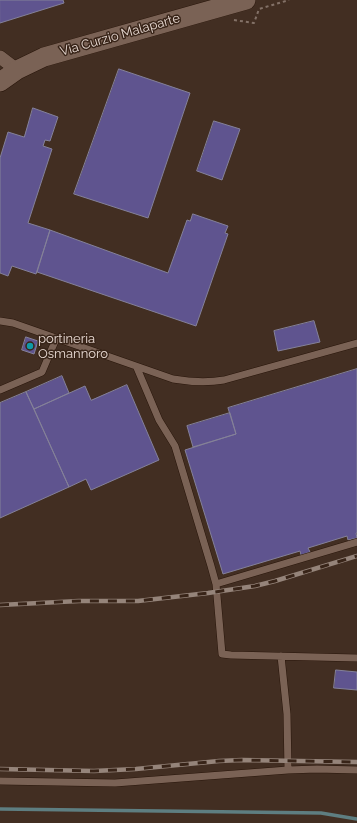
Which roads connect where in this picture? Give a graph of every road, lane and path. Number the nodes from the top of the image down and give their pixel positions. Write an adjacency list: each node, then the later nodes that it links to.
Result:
1 (246, 0): 3 (street, Via Curzio Malaparte)
2 (0, 57): 3 (street)
3 (17, 70): 4 (street, Via Curzio Malaparte)
4 (0, 82)
5 (0, 321): 6 (lane)
6 (56, 338): 8 (lane); 9 (lane)
7 (357, 343): 8 (lane)
8 (137, 368): 11 (lane)
9 (0, 390)
10 (357, 542): 11 (lane)
11 (216, 584): 12 (lane)
12 (281, 656): 13 (lane); 14 (lane)
13 (357, 658)
14 (288, 770): 15 (lane); 16 (lane)
15 (357, 770)
16 (0, 781)

